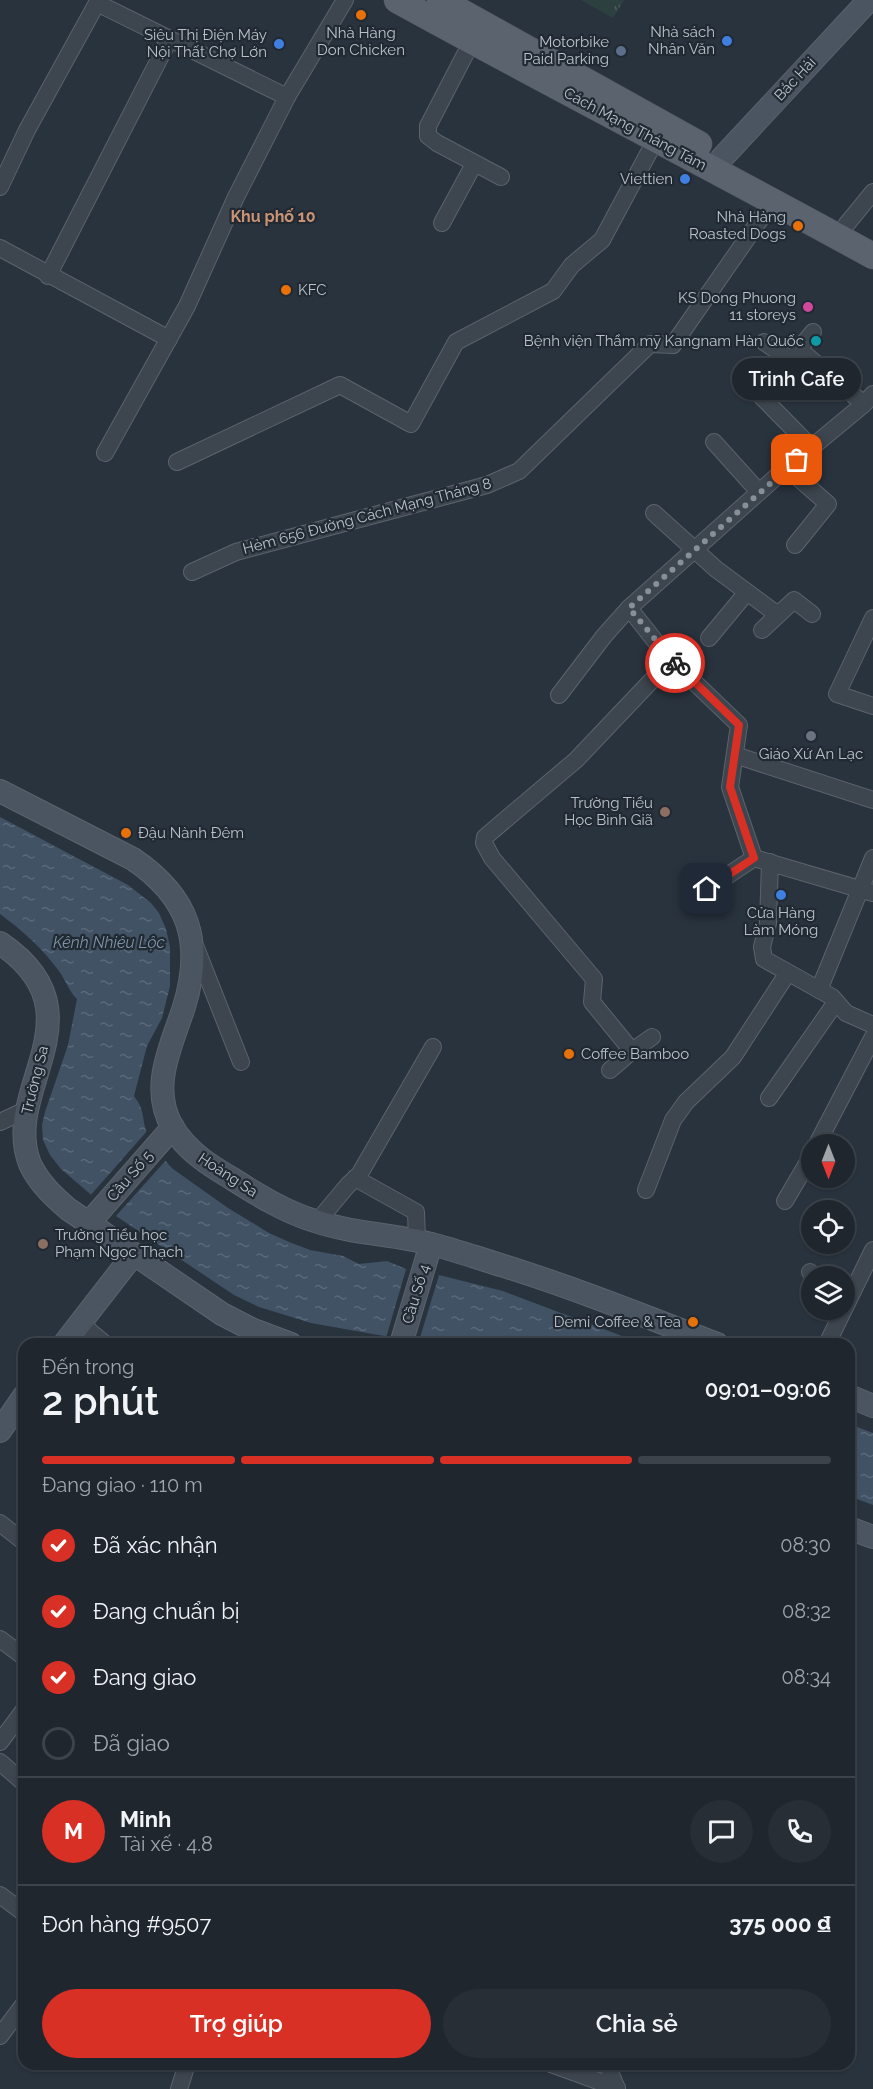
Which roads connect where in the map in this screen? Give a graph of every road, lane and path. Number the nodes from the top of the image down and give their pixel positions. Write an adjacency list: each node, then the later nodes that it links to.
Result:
1 (345, 0): 8 (street)
2 (397, 0): 7 (main road, Cách Mạng Tháng Tám)
3 (440, 0): 10 (main road, Cách Mạng Tháng Tám)
4 (868, 0): 10 (street, Bắc Hải)
5 (98, 1): 6 (street); 13 (street)
6 (169, 40): 8 (street); 21 (street)
7 (472, 41): 9 (main road, Cách Mạng Tháng Tám); 11 (street)
8 (287, 97): 23 (street)
9 (655, 141): 15 (main road, Cách Mạng Tháng Tám); 31 (street)
10 (722, 158): 17 (main road, Cách Mạng Tháng Tám)
11 (474, 164): 12 (street); 16 (street)
12 (501, 177)
13 (0, 187)
14 (873, 192): 17 (street)
15 (773, 201): 20 (main road, Cách Mạng Tháng Tám); 37 (street, Hẻm 656 Đường Cách Mạng Tháng 8)
16 (442, 223)
17 (846, 225): 18 (main road, Cách Mạng Tháng Tám)
18 (873, 239)
19 (0, 248): 21 (street)
20 (873, 256)
21 (48, 276): 23 (street)
22 (813, 332): 25 (street)
23 (169, 339): 30 (street)
24 (764, 342): 25 (street)
25 (799, 349): 27 (street)
26 (753, 388): 29 (street)
27 (869, 399): 29 (street)
28 (714, 442): 33 (street)
29 (812, 448): 32 (street)
30 (105, 453)
31 (177, 462)
32 (787, 468): 33 (street); 35 (street)
33 (759, 492): 36 (street)
34 (654, 513): 36 (street)
35 (795, 544)
36 (694, 549): 38 (street); 39 (street)
37 (192, 572)
38 (747, 592): 41 (street); 44 (street)
39 (629, 608): 45 (street); 46 (street)
40 (812, 614): 41 (street)
41 (778, 615): 43 (street)
42 (873, 618): 47 (street)
43 (762, 630)
44 (709, 638)
45 (671, 660): 48 (street); 64 (street)
46 (559, 695)
47 (873, 706)
48 (735, 754): 50 (street); 52 (street)
49 (0, 791): 55 (street, Hoàng Sa)
50 (873, 800)
51 (873, 858): 53 (street)
52 (762, 860): 53 (street); 54 (street); 57 (street)
53 (867, 891): 58 (street)
54 (691, 900)
55 (192, 938): 65 (street); 71 (street, Hoàng Sa)
56 (0, 943): 68 (street, Trường Sa)
57 (787, 974): 58 (street); 74 (street)
58 (819, 990): 59 (street)
59 (836, 1002): 60 (street); 67 (street)
60 (873, 1025)
61 (652, 1037): 64 (street)
62 (873, 1038): 70 (street)
63 (433, 1047): 73 (street)
64 (632, 1051): 66 (street)
65 (241, 1062)
66 (610, 1070)
67 (769, 1098)
68 (26, 1110): 69 (street); 76 (street, Trường Sa)
69 (0, 1122)
70 (822, 1134)
71 (166, 1135): 76 (street, Cầu Số 5); 77 (street, Hoàng Sa)
72 (801, 1174): 75 (street)
73 (355, 1178): 77 (street); 78 (street)
74 (646, 1190)
75 (785, 1201)
76 (95, 1216): 80 (street, Trường Sa)
77 (316, 1222): 78 (street, Hoàng Sa)
78 (424, 1250): 87 (street, Cầu Số 4); 88 (street, Hoàng Sa)
79 (873, 1250): 81 (street)
80 (133, 1255): 83 (street); 86 (street, Trường Sa)
81 (855, 1284)
82 (838, 1320): 89 (street)
83 (80, 1323): 84 (street); 85 (street)
84 (68, 1338)
85 (98, 1338)
86 (275, 1338)
87 (402, 1338)
88 (701, 1338)
89 (830, 1338)
90 (855, 1398): 92 (street)
91 (18, 1406): 93 (street)
92 (873, 1406)
93 (0, 1431)
94 (0, 1523): 96 (street)
95 (855, 1530): 97 (street)
96 (18, 1537)
97 (873, 1537)
98 (0, 1639): 99 (street)
99 (18, 1652)
100 (18, 1718): 101 (street)
101 (0, 1742)
102 (0, 1762): 103 (street)
103 (18, 1778)
104 (0, 1895): 105 (street)
105 (18, 1908)
106 (18, 2011): 107 (street)
107 (2, 2028)
108 (185, 2070): 111 (street)
109 (567, 2070): 112 (street)
110 (610, 2070): 112 (street)
111 (179, 2089)
112 (617, 2089)

